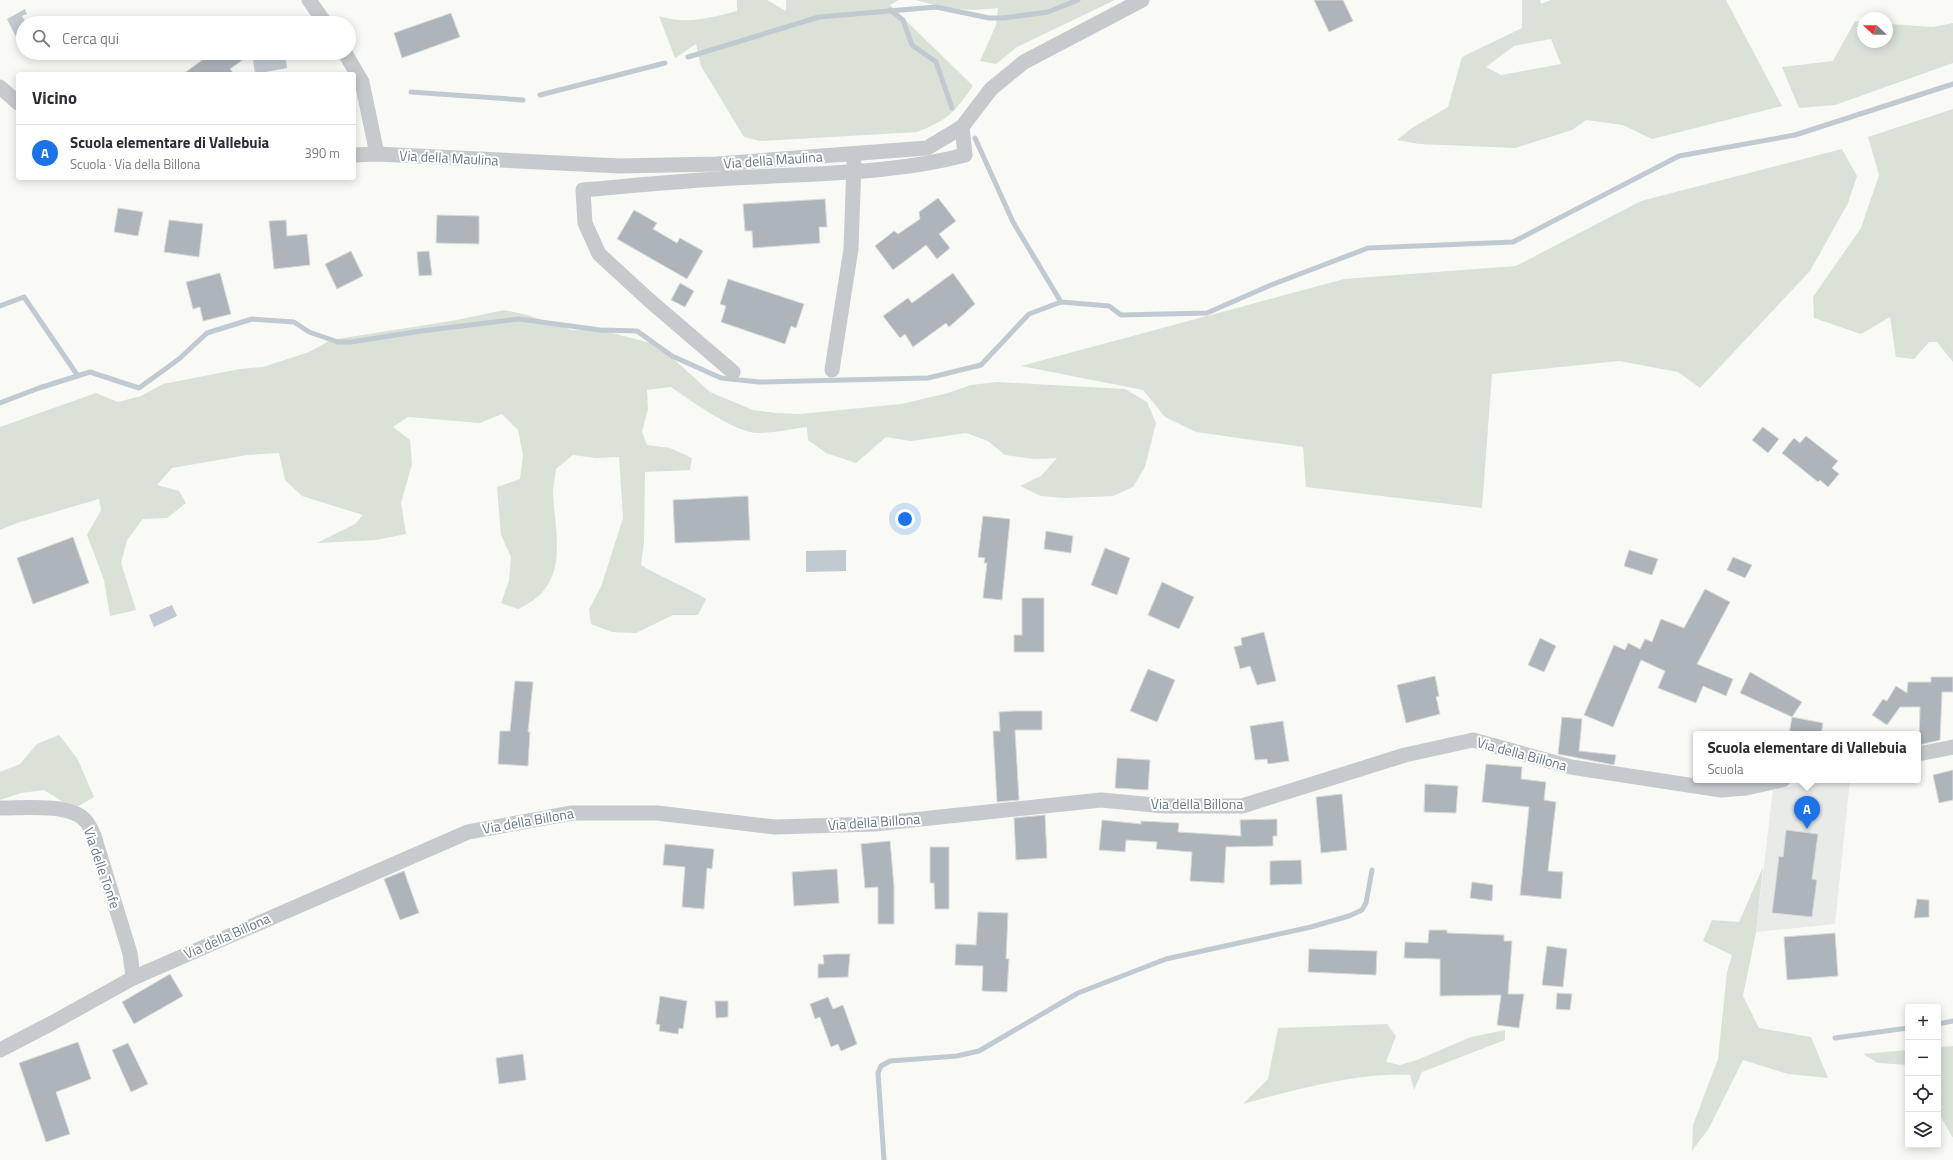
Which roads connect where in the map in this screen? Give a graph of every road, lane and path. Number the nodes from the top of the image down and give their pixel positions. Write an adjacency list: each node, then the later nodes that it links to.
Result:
1 (308, 0): 3 (street)
2 (1142, 0): 7 (street, Via della Maulina)
3 (320, 16)
4 (349, 60): 8 (street)
5 (0, 87): 6 (street)
6 (16, 101)
7 (962, 127): 9 (street, Via della Maulina); 11 (street)
8 (377, 154): 9 (street, Via della Maulina); 10 (street, Via della Maulina)
9 (854, 154): 11 (street)
10 (356, 155)
11 (854, 172): 12 (street); 13 (street)
12 (832, 370)
13 (733, 372)
14 (1953, 747): 15 (street)
15 (1921, 753)
16 (1769, 783): 18 (street, Via della Billona)
17 (0, 808): 18 (street, Via delle Tonfe)
18 (133, 978): 19 (street, Via della Billona)
19 (0, 1050)

